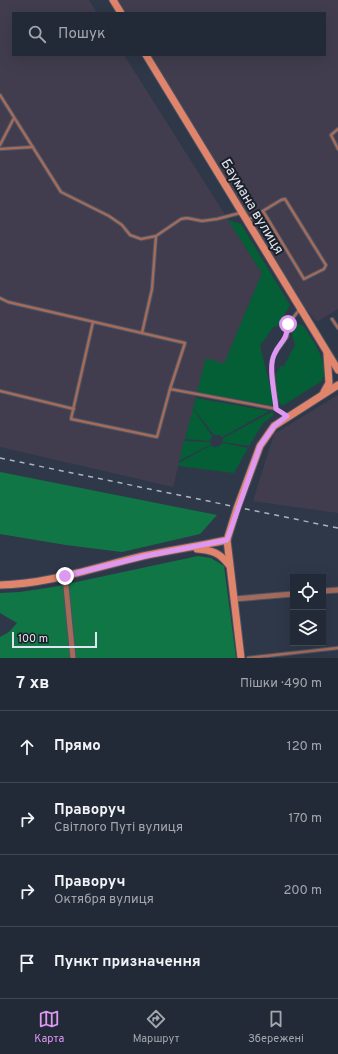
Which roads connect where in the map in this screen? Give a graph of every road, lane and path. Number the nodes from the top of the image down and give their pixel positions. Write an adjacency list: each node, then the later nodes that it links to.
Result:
1 (113, 0): 2 (main road)
2 (120, 12)
3 (147, 56): 12 (main road, Баумана вулиця)
4 (0, 95): 5 (lane)
5 (14, 118): 7 (lane); 8 (lane)
6 (338, 129): 10 (lane)
7 (0, 144)
8 (33, 147): 9 (lane); 14 (lane)
9 (0, 149)
10 (338, 149)
11 (263, 211): 11 (lane); 13 (lane)
12 (242, 212): 13 (main road, Баумана вулиця); 14 (lane)
13 (247, 220): 16 (main road, Баумана вулиця)
14 (156, 236): 20 (lane)
15 (0, 298): 18 (lane)
16 (300, 308): 21 (main road, Баумана вулиця); 29 (lane)
17 (332, 319): 19 (lane)
18 (93, 322): 20 (lane); 28 (lane)
19 (338, 328)
20 (142, 333): 25 (lane)
21 (326, 350): 22 (main road); 23 (main road, Баумана вулиця); 27 (main road)
22 (338, 360)
23 (338, 370)
24 (338, 385): 27 (main road)
25 (170, 389): 28 (lane); 29 (lane)
26 (0, 391): 28 (lane)
27 (324, 393): 30 (main road)
28 (74, 409)
29 (276, 409): 30 (lane)
30 (287, 416): 31 (main road)
31 (227, 540): 32 (main road); 33 (main road)
32 (185, 548): 33 (main road); 34 (main road)
33 (229, 565): 39 (main road)
34 (65, 576): 35 (main road); 41 (street)
35 (0, 586)
36 (338, 590): 37 (street)
37 (326, 591)
38 (290, 594): 39 (street)
39 (234, 599): 42 (main road)
40 (338, 648): 43 (lane)
41 (73, 658)
42 (241, 658)
43 (248, 658)

